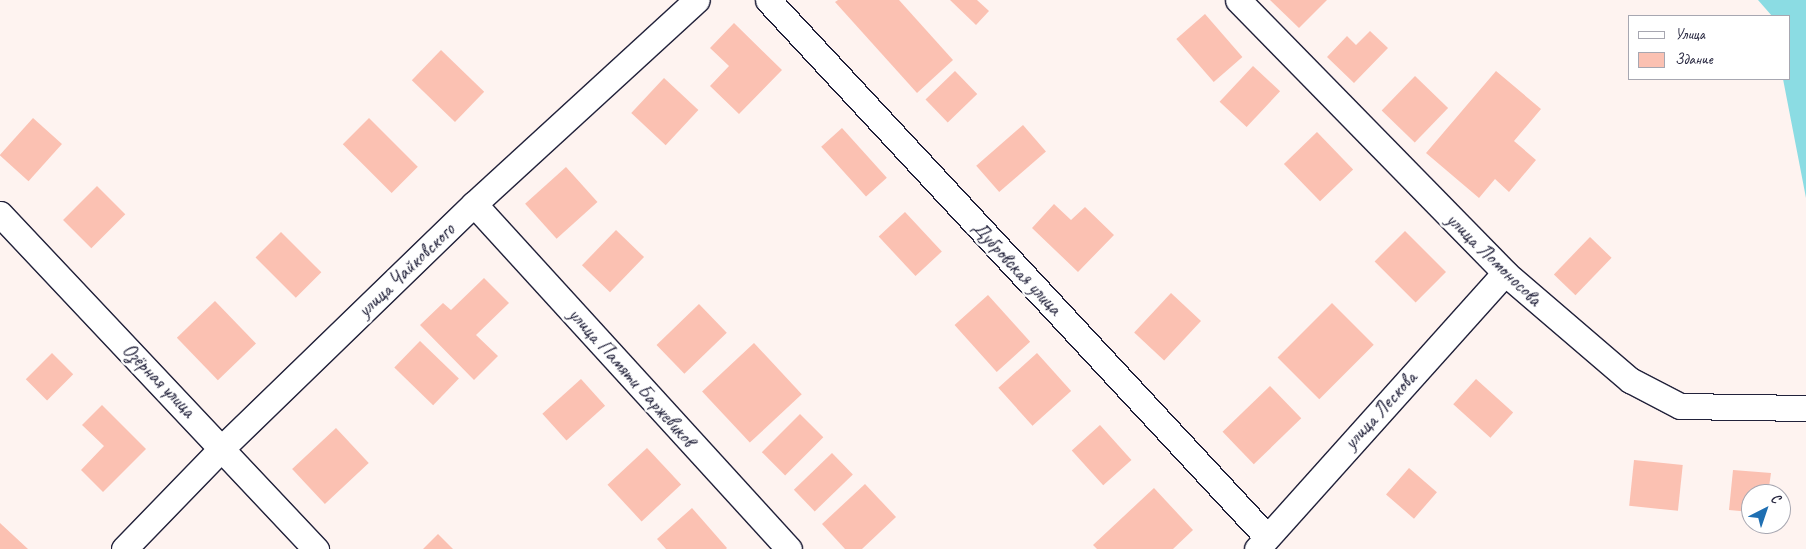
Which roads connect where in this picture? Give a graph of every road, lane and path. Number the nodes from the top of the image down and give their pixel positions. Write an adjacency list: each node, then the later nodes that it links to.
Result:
1 (697, 0): 4 (street, улица Чайковского)
2 (1238, 0): 6 (street, улица Ломоносова)
3 (782, 4): 9 (street, Дубровская улица)
4 (474, 204): 8 (street, улица Чайковского); 12 (street, улица Памяти Баржевиков)
5 (0, 214): 8 (street, Озёрная улица)
6 (1505, 273): 7 (street, улица Ломоносова); 9 (street, улица Лескова)
7 (1806, 408)
8 (223, 447): 10 (street, улица Чайковского); 11 (street, Озёрная улица)
9 (1262, 542)
10 (124, 549)
11 (316, 549)
12 (789, 549)

